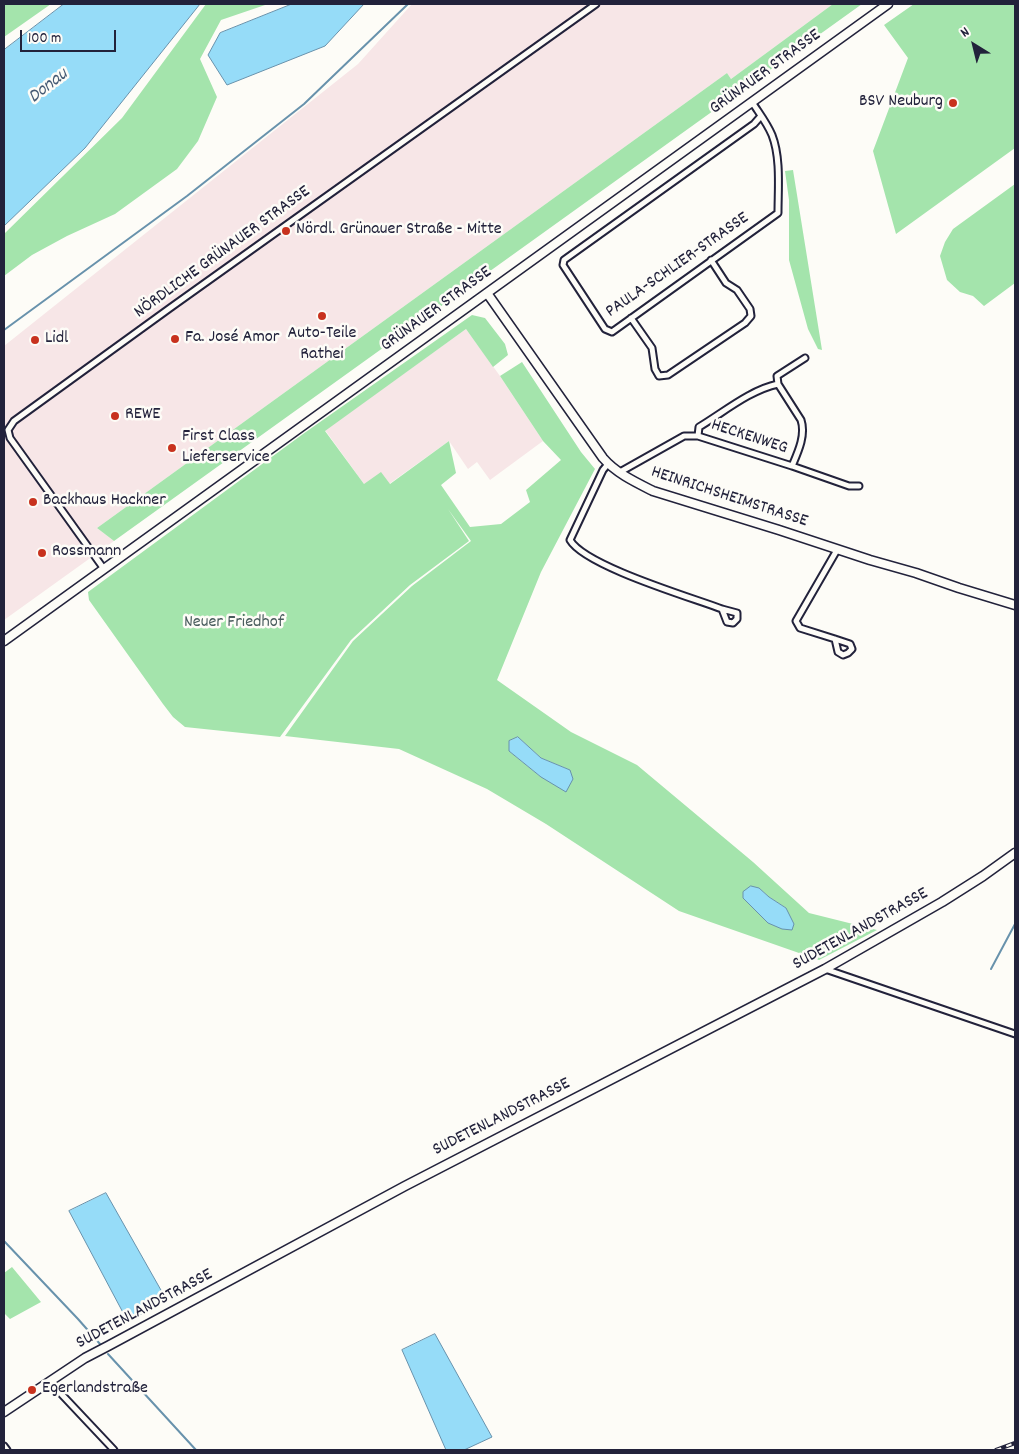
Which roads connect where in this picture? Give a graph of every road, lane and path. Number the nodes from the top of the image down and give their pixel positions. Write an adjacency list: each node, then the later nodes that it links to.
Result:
1 (596, 4): 16 (street, NÖRDLICHE GRÜNAUER STRASSE)
2 (888, 4): 3 (street, GRÜNAUER STRASSE)
3 (752, 102): 4 (street, PAULA-SCHLIER-STRASSE); 6 (street, GRÜNAUER STRASSE)
4 (761, 116): 5 (street, PAULA-SCHLIER-STRASSE); 7 (street, PAULA-SCHLIER-STRASSE)
5 (711, 260): 7 (street, PAULA-SCHLIER-STRASSE); 7 (street)
6 (487, 292): 11 (street, HEINRICHSHEIMSTRASSE); 16 (street, GRÜNAUER STRASSE)
7 (631, 318)
8 (805, 358): 9 (street)
9 (778, 384): 10 (street, HECKENWEG); 12 (street, HECKENWEG)
10 (698, 436): 12 (street, HECKENWEG); 13 (street, HECKENWEG)
11 (608, 464): 13 (street, HEINRICHSHEIMSTRASSE); 18 (street)
12 (792, 466): 14 (street, HECKENWEG)
13 (620, 472): 15 (street, HEINRICHSHEIMSTRASSE)
14 (859, 486)
15 (837, 550): 17 (street, HEINRICHSHEIMSTRASSE); 19 (street)
16 (104, 569): 20 (street, GRÜNAUER STRASSE)
17 (1015, 605)
18 (722, 608)
19 (834, 639)
20 (4, 641)
21 (1015, 853): 22 (street, SUDETENLANDSTRASSE)
22 (825, 969): 23 (street); 24 (street, SUDETENLANDSTRASSE)
23 (1015, 1034)
24 (50, 1382): 25 (street, SUDETENLANDSTRASSE); 28 (street)
25 (4, 1412)
26 (4, 1446): 27 (street)
27 (7, 1450)
28 (114, 1450)

